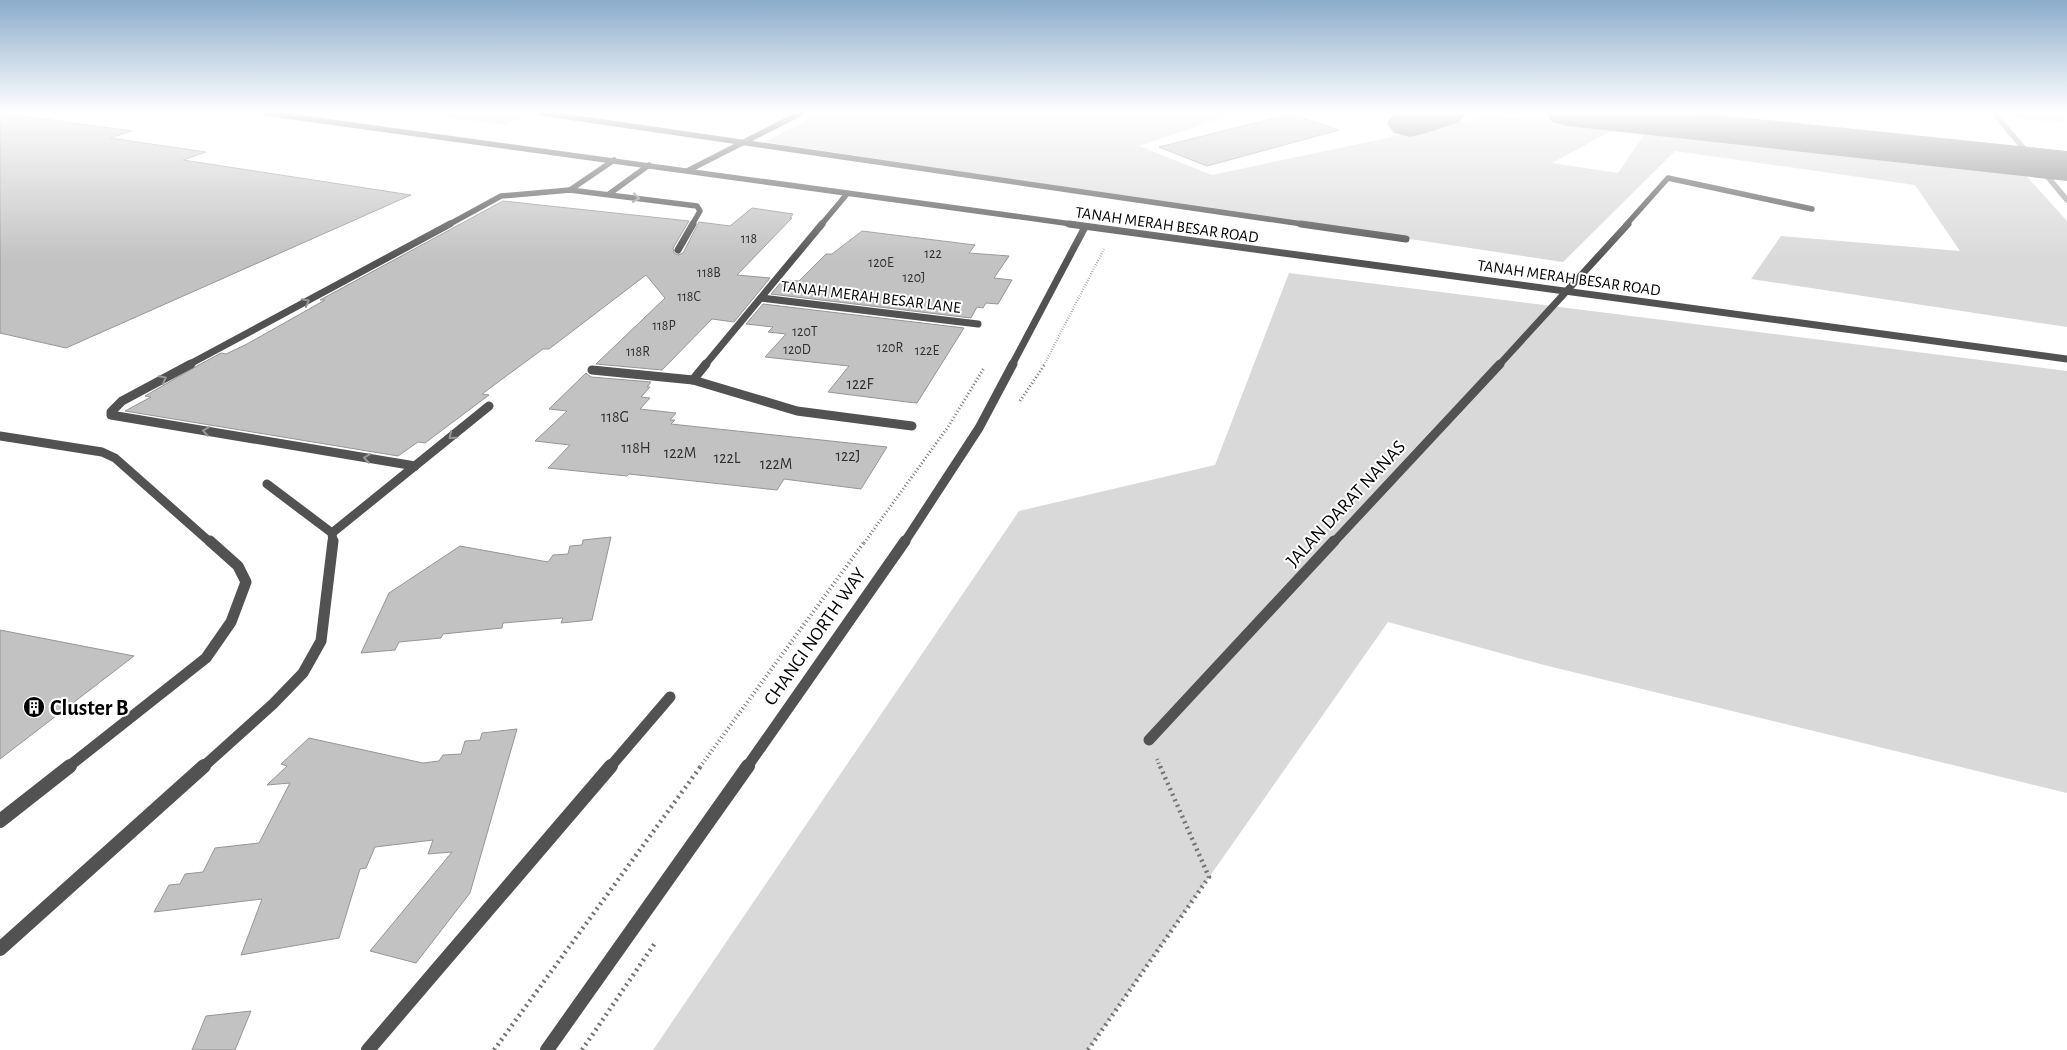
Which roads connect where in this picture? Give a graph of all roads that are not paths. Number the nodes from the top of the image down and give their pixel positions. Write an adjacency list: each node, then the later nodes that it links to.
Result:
1 (611, 162): 7 (street)
2 (628, 162): 5 (street, TANAH MERAH BESAR ROAD)
3 (705, 162): 6 (street)
4 (873, 162): 12 (street)
5 (649, 165): 6 (street, TANAH MERAH BESAR ROAD); 8 (street)
6 (690, 170): 9 (street, TANAH MERAH BESAR ROAD)
7 (570, 190): 8 (street); 23 (street, one-way to 7)
8 (609, 194): 13 (street, one-way to 13)
9 (847, 194): 11 (street, TANAH MERAH BESAR ROAD); 15 (street, TANAH MERAH BESAR LANE)
10 (1812, 209): 14 (street, JALAN DARAT NANAS)
11 (1085, 227): 14 (street, TANAH MERAH BESAR ROAD); 31 (street, CHANGI NORTH WAY)
12 (1406, 239)
13 (678, 250)
14 (1568, 291): 17 (street, TANAH MERAH BESAR ROAD); 27 (street, JALAN DARAT NANAS)
15 (761, 298): 16 (street, TANAH MERAH BESAR LANE); 19 (street, TANAH MERAH BESAR LANE)
16 (978, 324)
17 (2067, 359)
18 (592, 370): 19 (street)
19 (693, 380): 21 (street)
20 (489, 406): 23 (street, one-way to 23)
21 (912, 426)
22 (0, 436): 28 (street)
23 (415, 466): 25 (street)
24 (266, 484): 25 (street)
25 (332, 534): 29 (street)
26 (670, 697): 30 (street)
27 (1149, 740)
28 (0, 820)
29 (0, 949)
30 (368, 1050)
31 (547, 1050)

